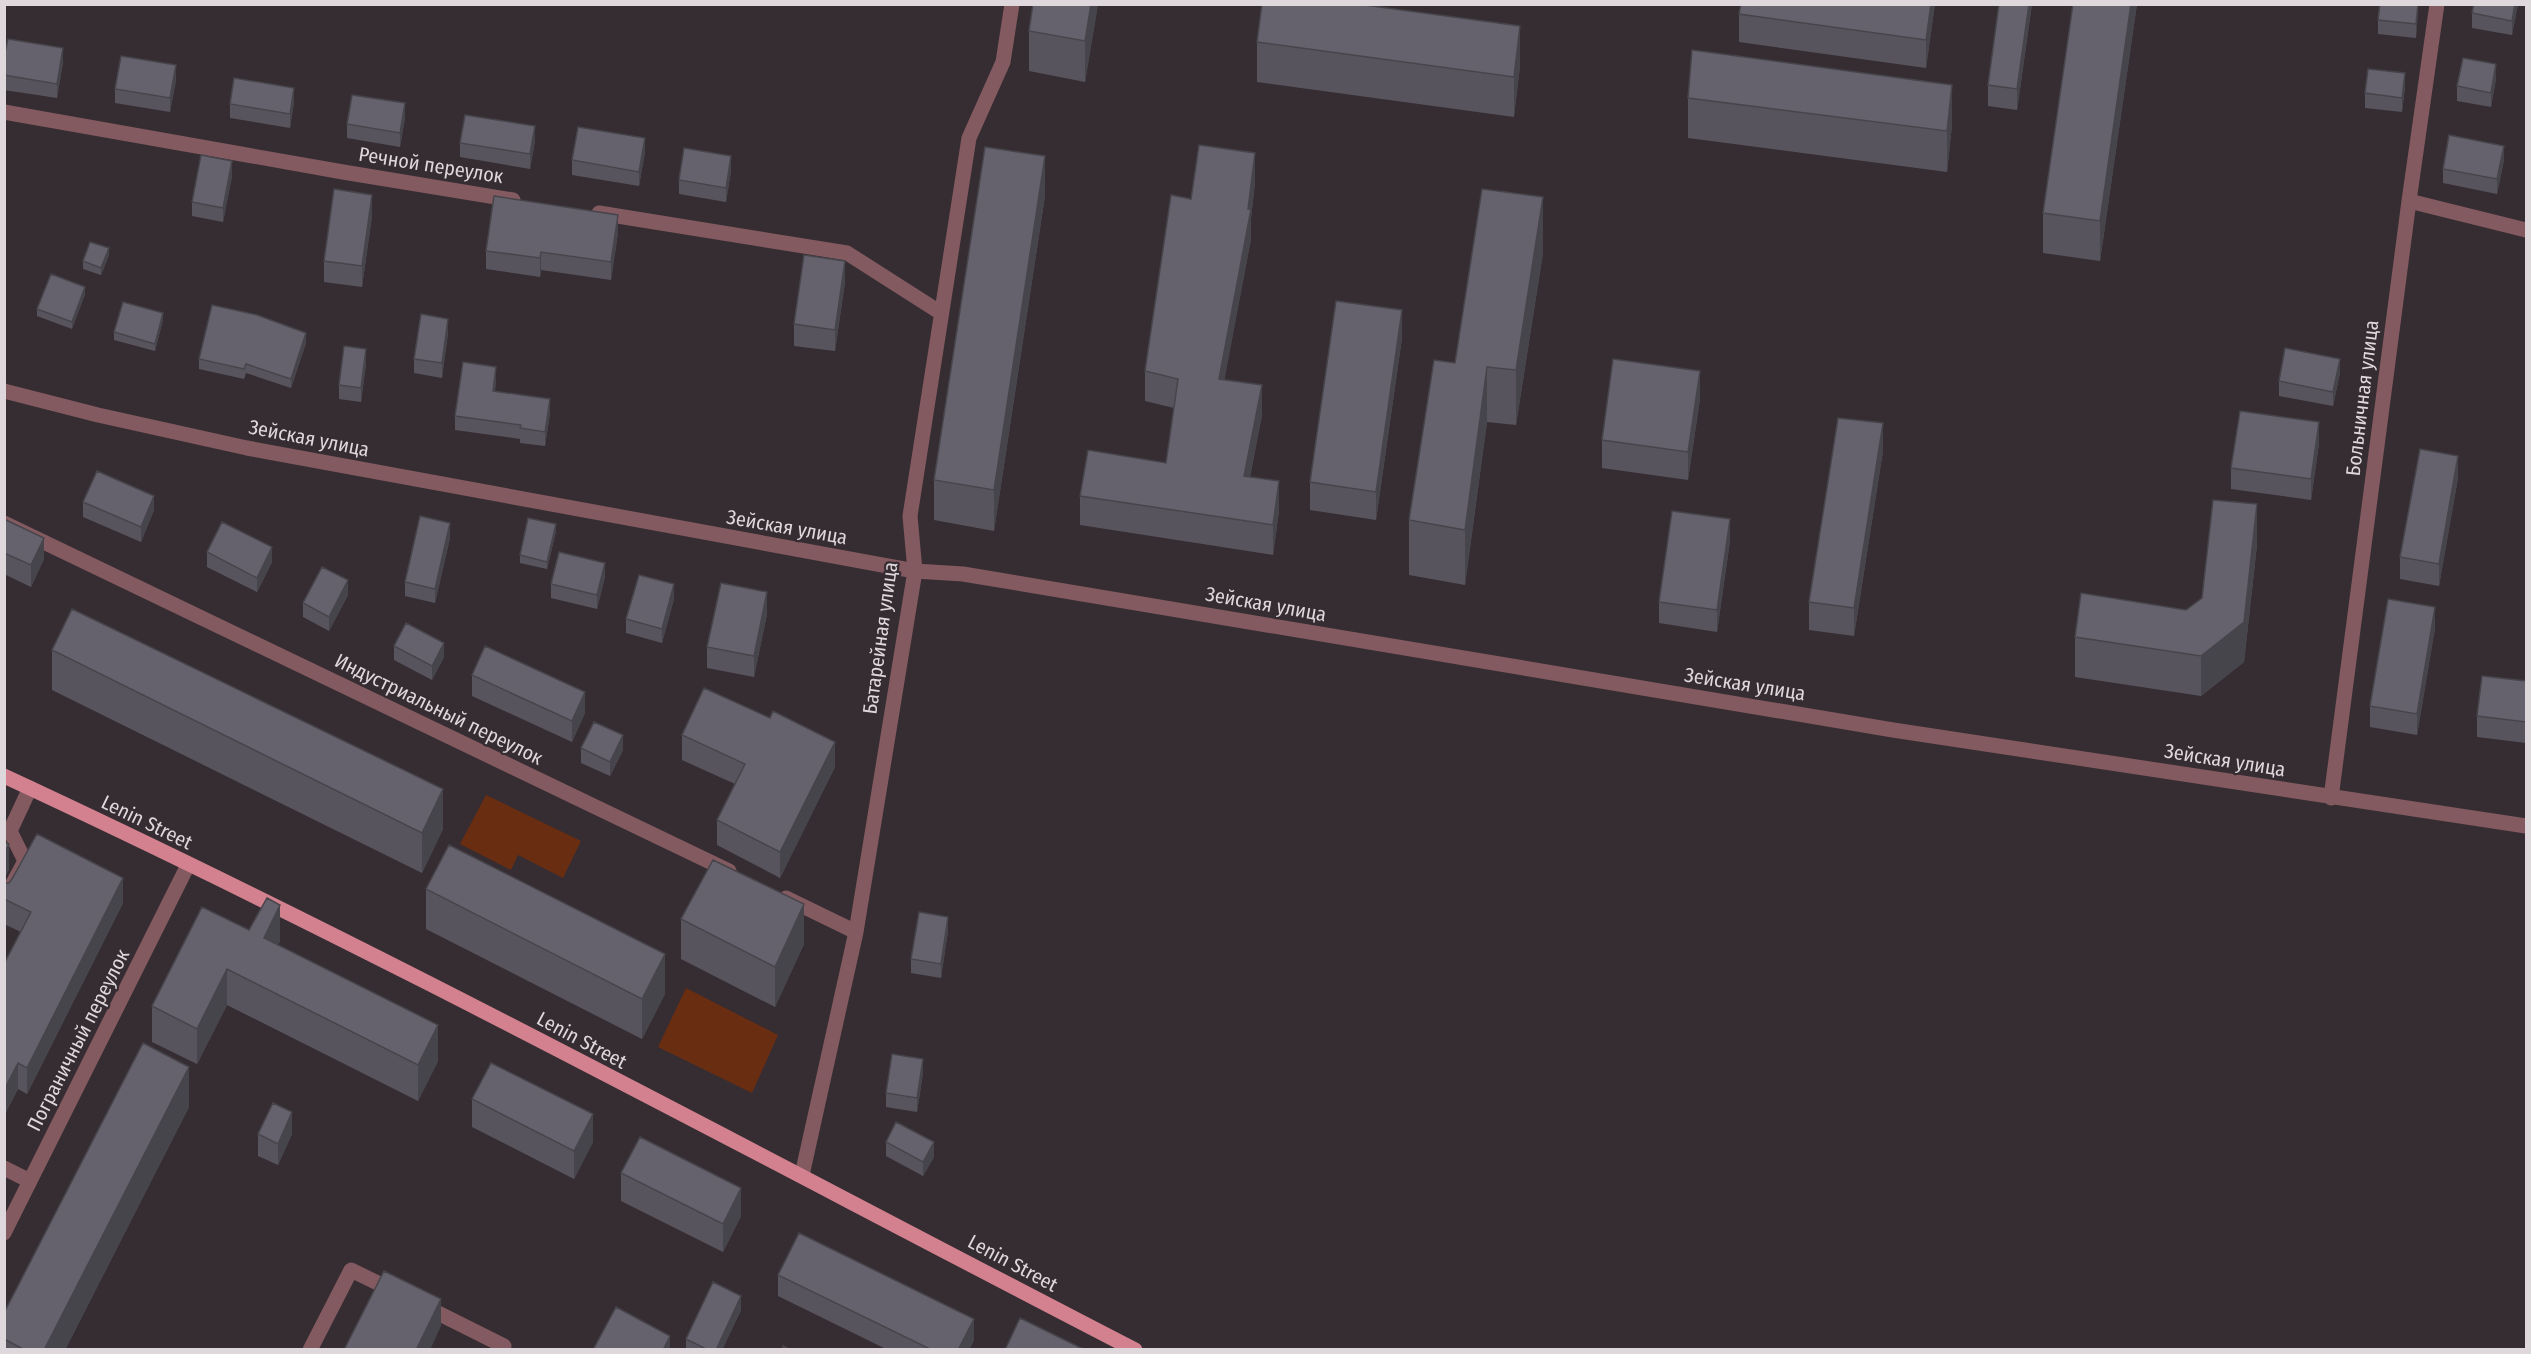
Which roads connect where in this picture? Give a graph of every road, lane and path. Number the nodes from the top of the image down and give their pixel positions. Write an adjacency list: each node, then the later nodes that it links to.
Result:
1 (1012, 4): 8 (street, Батарейная улица)
2 (2437, 4): 4 (street, Больничная улица)
3 (4, 112): 5 (street, Речной переулок)
4 (2409, 201): 7 (street); 14 (street, Больничная улица)
5 (530, 202)
6 (589, 212): 8 (street)
7 (2526, 230)
8 (941, 313): 11 (street, Батарейная улица)
9 (4, 391): 11 (street, Зейская улица)
10 (4, 523): 18 (street, Индустриальный переулок)
11 (915, 571): 14 (street, Зейская улица); 21 (street, Батарейная улица)
12 (4, 776): 13 (main road, Lenin Street)
13 (30, 788): 16 (street); 17 (main road, Lenin Street)
14 (2331, 798): 15 (street, Зейская улица)
15 (2526, 826)
16 (7, 832): 20 (street)
17 (188, 866): 23 (main road, Lenin Street); 24 (street, Пограничный переулок)
18 (738, 876)
19 (770, 891): 21 (street)
20 (4, 900)
21 (856, 932): 23 (street, Батарейная улица)
22 (4, 1168): 24 (street)
23 (802, 1174): 28 (main road, Lenin Street)
24 (30, 1181): 25 (street, Пограничный переулок)
25 (4, 1233)
26 (505, 1343): 27 (street)
27 (310, 1350)
28 (1135, 1350)

